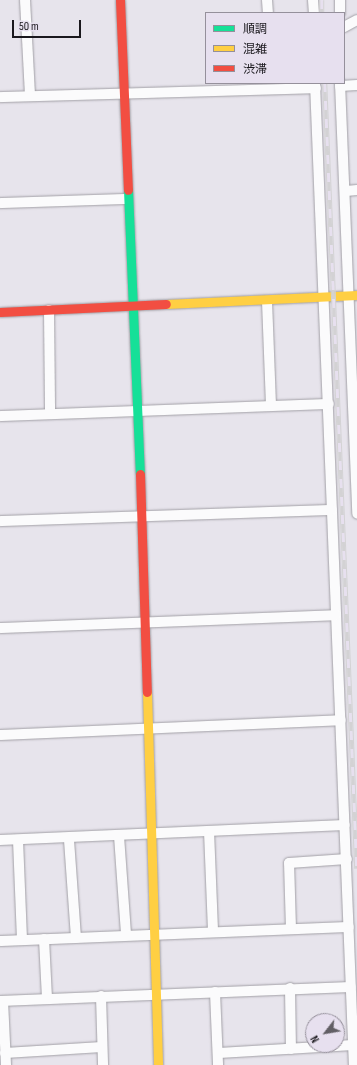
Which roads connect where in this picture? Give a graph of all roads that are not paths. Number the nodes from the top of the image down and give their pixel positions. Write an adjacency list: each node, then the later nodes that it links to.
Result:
1 (25, 0): 16 (street)
2 (120, 0): 15 (street)
3 (267, 0): 6 (street)
4 (313, 0): 7 (street)
5 (340, 0): 8 (street)
6 (268, 12)
7 (314, 12)
8 (340, 12)
9 (357, 20): 10 (street)
10 (345, 26)
11 (340, 85): 12 (street); 19 (street)
12 (357, 85)
13 (271, 86): 14 (street); 15 (street)
14 (316, 86): 23 (street)
15 (126, 95): 16 (street); 20 (street)
16 (30, 96): 17 (street)
17 (0, 97)
18 (357, 190): 19 (street)
19 (346, 191): 22 (street)
20 (127, 199): 21 (street); 25 (street)
21 (0, 203)
22 (352, 295): 23 (street); 35 (street)
23 (322, 297): 24 (street); 28 (street)
24 (267, 301): 25 (street); 29 (street)
25 (134, 305): 26 (street); 30 (street)
26 (49, 310): 27 (street); 31 (street)
27 (0, 312)
28 (329, 404): 29 (street); 33 (street)
29 (271, 406): 30 (street)
30 (136, 412): 31 (street); 34 (street)
31 (50, 414): 32 (street)
32 (0, 416)
33 (332, 510): 34 (street); 37 (street)
34 (142, 514): 36 (street); 38 (street)
35 (357, 514)
36 (0, 521)
37 (336, 616): 38 (street); 40 (street)
38 (144, 622): 39 (street); 41 (street)
39 (0, 628)
40 (341, 720): 41 (street); 43 (street)
41 (148, 728): 42 (street); 45 (street)
42 (0, 735)
43 (345, 826): 44 (street); 50 (street)
44 (209, 831): 45 (street); 53 (street)
45 (153, 833): 46 (street); 54 (street)
46 (119, 836): 49 (street); 55 (street)
47 (0, 840): 48 (street)
48 (18, 840): 49 (street); 58 (street)
49 (69, 840): 56 (street)
50 (347, 859): 51 (street); 52 (street)
51 (349, 927): 52 (street); 60 (street)
52 (291, 929): 53 (street)
53 (213, 931): 54 (street)
54 (157, 933): 55 (street); 63 (street)
55 (126, 934): 56 (street)
56 (76, 938): 57 (street)
57 (44, 939): 58 (street); 65 (street)
58 (22, 940): 59 (street)
59 (0, 941)
60 (351, 986): 61 (street); 67 (street)
61 (290, 988): 62 (street); 69 (street)
62 (215, 992): 63 (street); 71 (street)
63 (156, 995): 64 (street); 74 (street)
64 (101, 996): 65 (street); 68 (street)
65 (47, 998): 66 (street)
66 (2, 1001): 70 (street)
67 (353, 1045): 69 (street); 76 (street)
68 (102, 1047): 70 (street); 73 (street)
69 (291, 1049): 71 (street)
70 (5, 1053): 72 (street)
71 (219, 1053): 75 (street)
72 (6, 1065)
73 (103, 1065)
74 (158, 1065)
75 (218, 1065)
76 (354, 1065)

